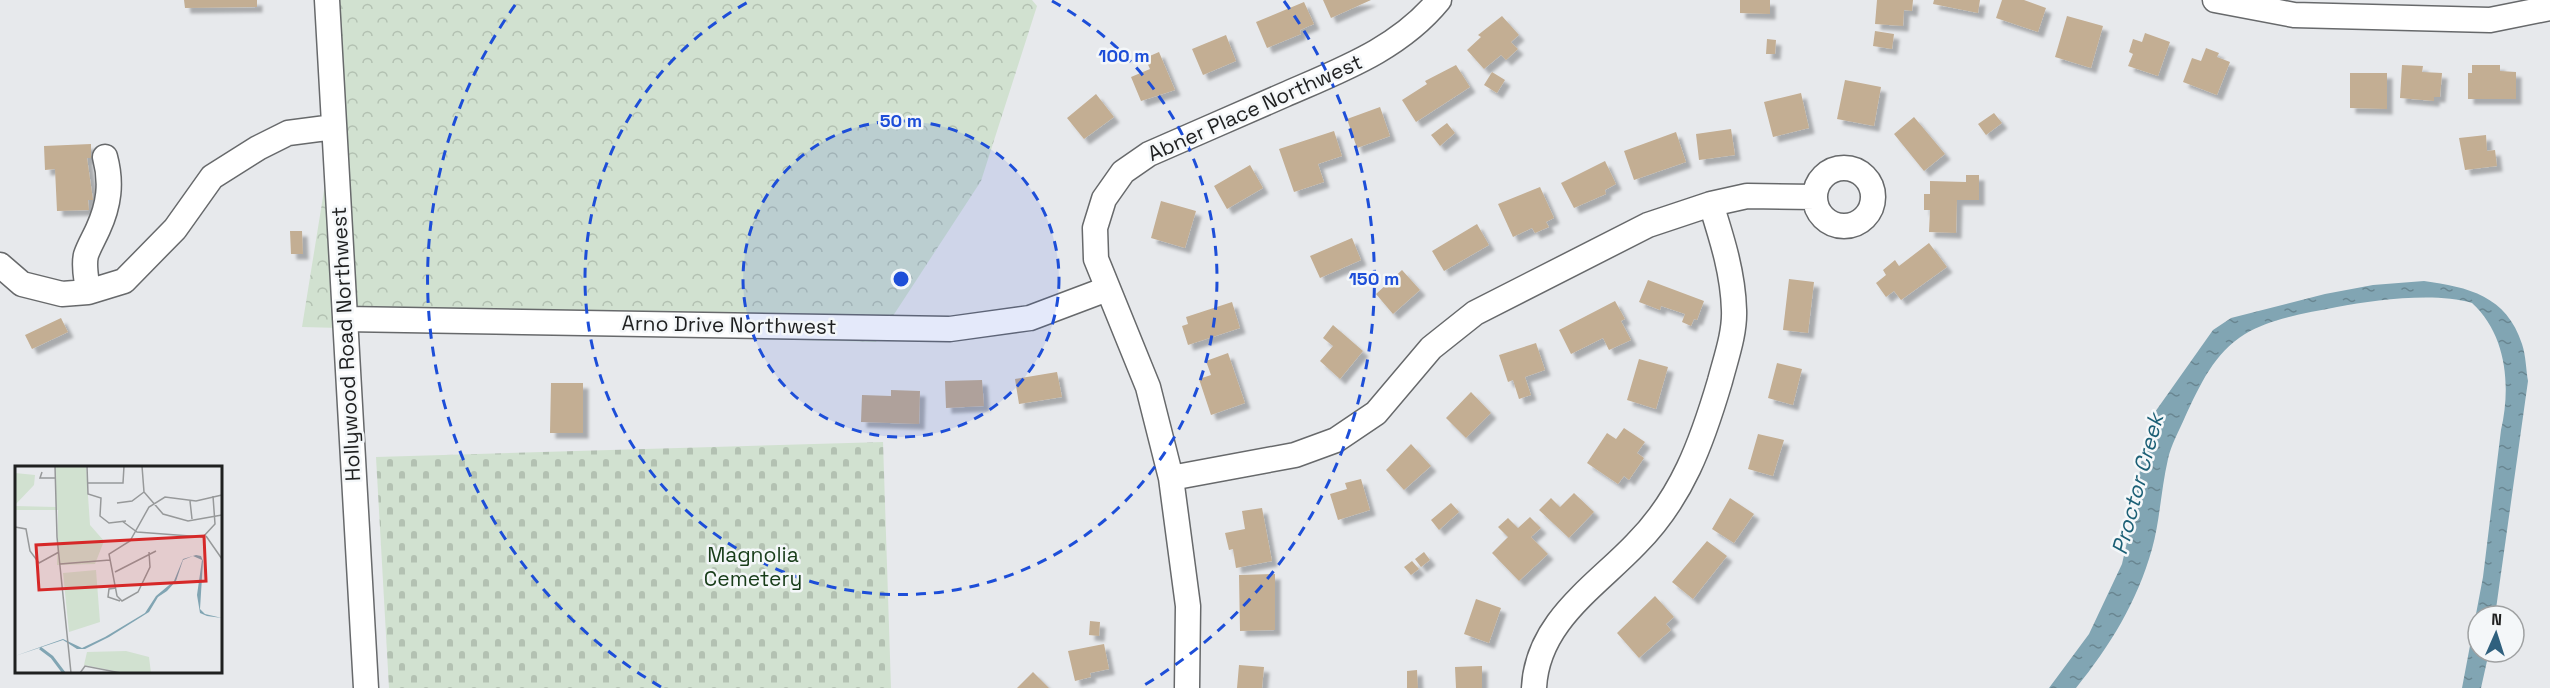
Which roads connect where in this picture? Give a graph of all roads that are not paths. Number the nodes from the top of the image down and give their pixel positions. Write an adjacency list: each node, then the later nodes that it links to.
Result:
1 (327, 0): 5 (street, Hollywood Road Northwest)
2 (1439, 0): 10 (street, Abner Place Northwest)
3 (2215, 0): 4 (street)
4 (2550, 8)
5 (334, 127): 11 (street); 12 (street, Hollywood Road Northwest)
6 (105, 157): 11 (street)
7 (1815, 197): 8 (street)
8 (1711, 204): 13 (street); 16 (street)
9 (0, 265): 11 (street)
10 (1107, 289): 12 (street, Arno Drive Northwest); 13 (street, Abner Place Northwest)
11 (88, 292)
12 (345, 319): 14 (street, Hollywood Road Northwest)
13 (1171, 478): 15 (street, Abner Place Northwest)
14 (366, 688)
15 (1187, 688)
16 (1534, 688)

